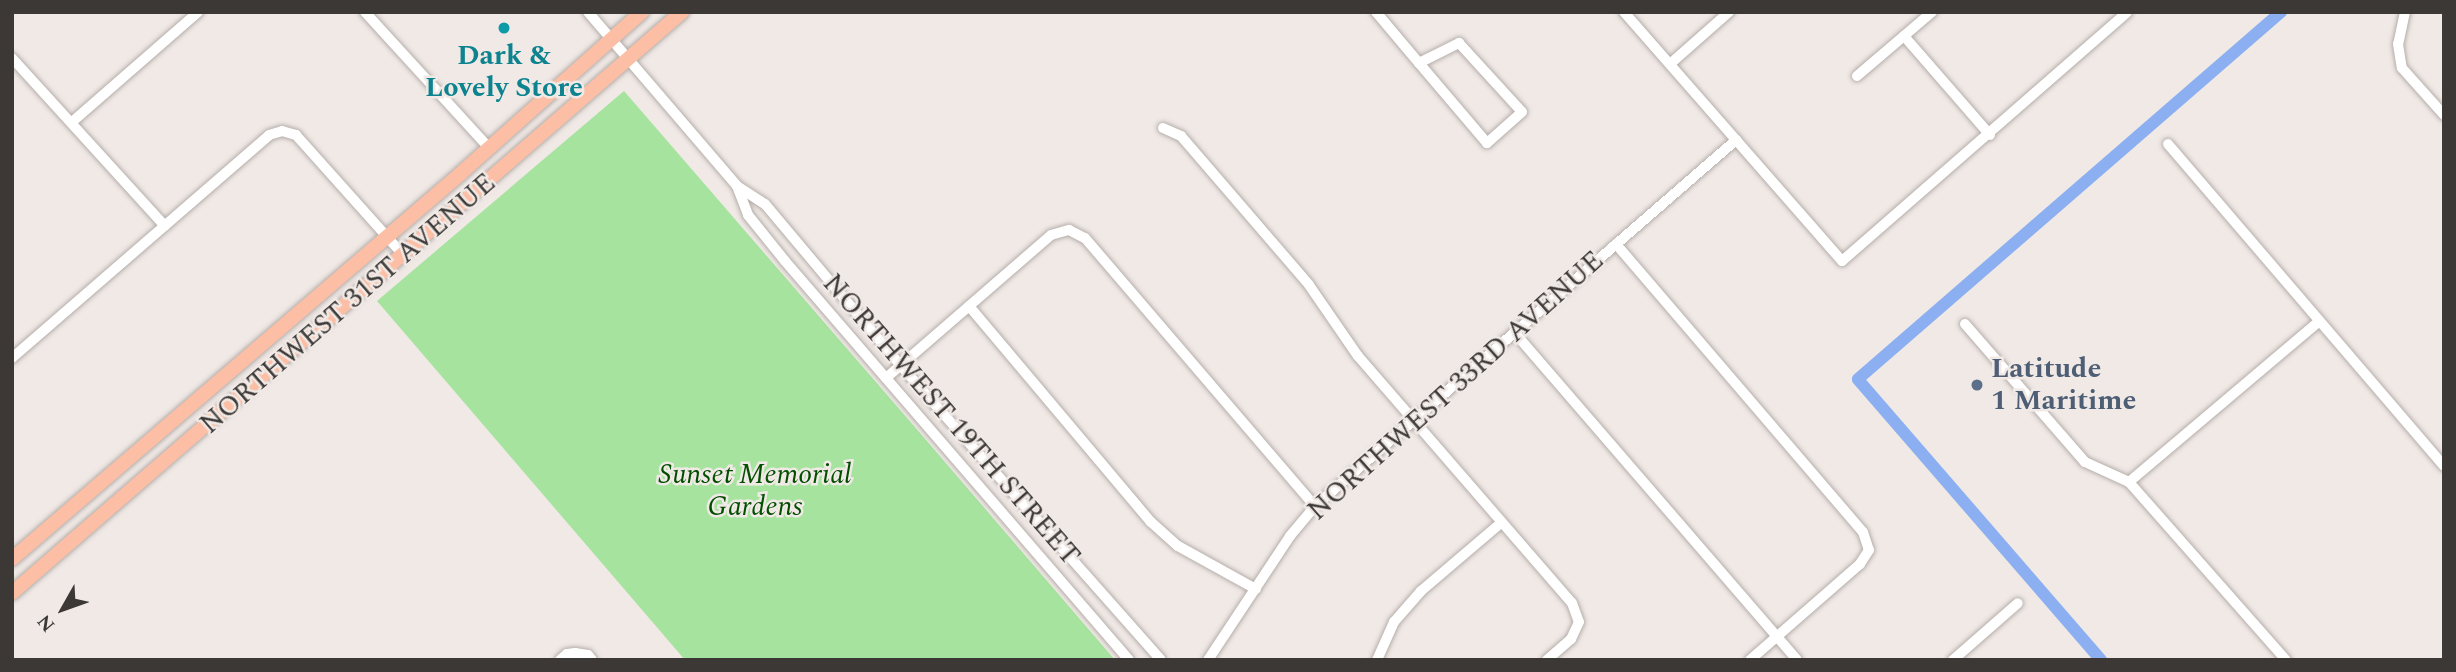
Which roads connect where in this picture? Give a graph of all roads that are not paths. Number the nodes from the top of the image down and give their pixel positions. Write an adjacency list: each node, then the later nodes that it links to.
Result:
1 (198, 12): 20 (street)
2 (365, 12): 25 (street)
3 (588, 12): 13 (street, NORTHWEST 19TH STREET)
4 (642, 12): 13 (main road, NORTHWEST 31ST AVENUE)
5 (682, 12): 15 (main road, NORTHWEST 31ST AVENUE)
6 (1376, 12): 16 (street)
7 (1624, 12): 17 (street)
8 (1729, 12): 17 (street)
9 (1932, 12): 12 (street)
10 (2127, 12): 22 (street)
11 (2405, 12): 19 (street)
12 (1904, 36): 18 (street); 22 (street)
13 (611, 39): 15 (street, NORTHWEST 19TH STREET); 25 (main road, NORTHWEST 31ST AVENUE)
14 (12, 58): 20 (street)
15 (628, 58): 26 (street, NORTHWEST 19TH STREET); 30 (main road, NORTHWEST 31ST AVENUE)
16 (1419, 63): 16 (street)
17 (1670, 64): 23 (street)
18 (1857, 76)
19 (2444, 115)
20 (72, 122): 27 (street)
21 (1163, 128): 38 (street)
22 (1990, 135): 23 (street)
23 (1736, 140): 29 (street, NORTHWEST 33RD AVENUE)
24 (2168, 144): 32 (street)
25 (489, 148): 28 (main road, NORTHWEST 31ST AVENUE)
26 (737, 186): 36 (street, NORTHWEST 19TH STREET); 37 (street, NORTHWEST 19TH STREET)
27 (165, 226): 28 (street); 35 (street)
28 (388, 237): 30 (street); 43 (main road, NORTHWEST 31ST AVENUE)
29 (1616, 244): 34 (street, NORTHWEST 33RD AVENUE); 47 (street)
30 (404, 256): 45 (main road, NORTHWEST 31ST AVENUE)
31 (969, 306): 36 (street); 41 (street); 44 (street)
32 (2318, 322): 39 (street); 40 (street)
33 (1965, 324): 40 (street)
34 (1514, 332): 38 (street, NORTHWEST 33RD AVENUE); 47 (street)
35 (12, 358)
36 (901, 366): 37 (street); 52 (street, NORTHWEST 19TH STREET)
37 (886, 378): 51 (street, NORTHWEST 19TH STREET)
38 (1414, 420): 41 (street, NORTHWEST 33RD AVENUE); 42 (street)
39 (2444, 466)
40 (2129, 482): 59 (street)
41 (1315, 506): 44 (street, NORTHWEST 33RD AVENUE)
42 (1502, 522): 54 (street); 55 (street)
43 (12, 559)
44 (1256, 589): 53 (street, NORTHWEST 33RD AVENUE)
45 (12, 593)
46 (2018, 603): 48 (street)
47 (1777, 637): 56 (street); 57 (street)
48 (1969, 654): 58 (street)
49 (563, 657): 50 (street)
50 (592, 660)
51 (1129, 660)
52 (1161, 660)
53 (1208, 660)
54 (1377, 660)
55 (1547, 660)
56 (1750, 660)
57 (1797, 660)
58 (1953, 660)
59 (2286, 660)

